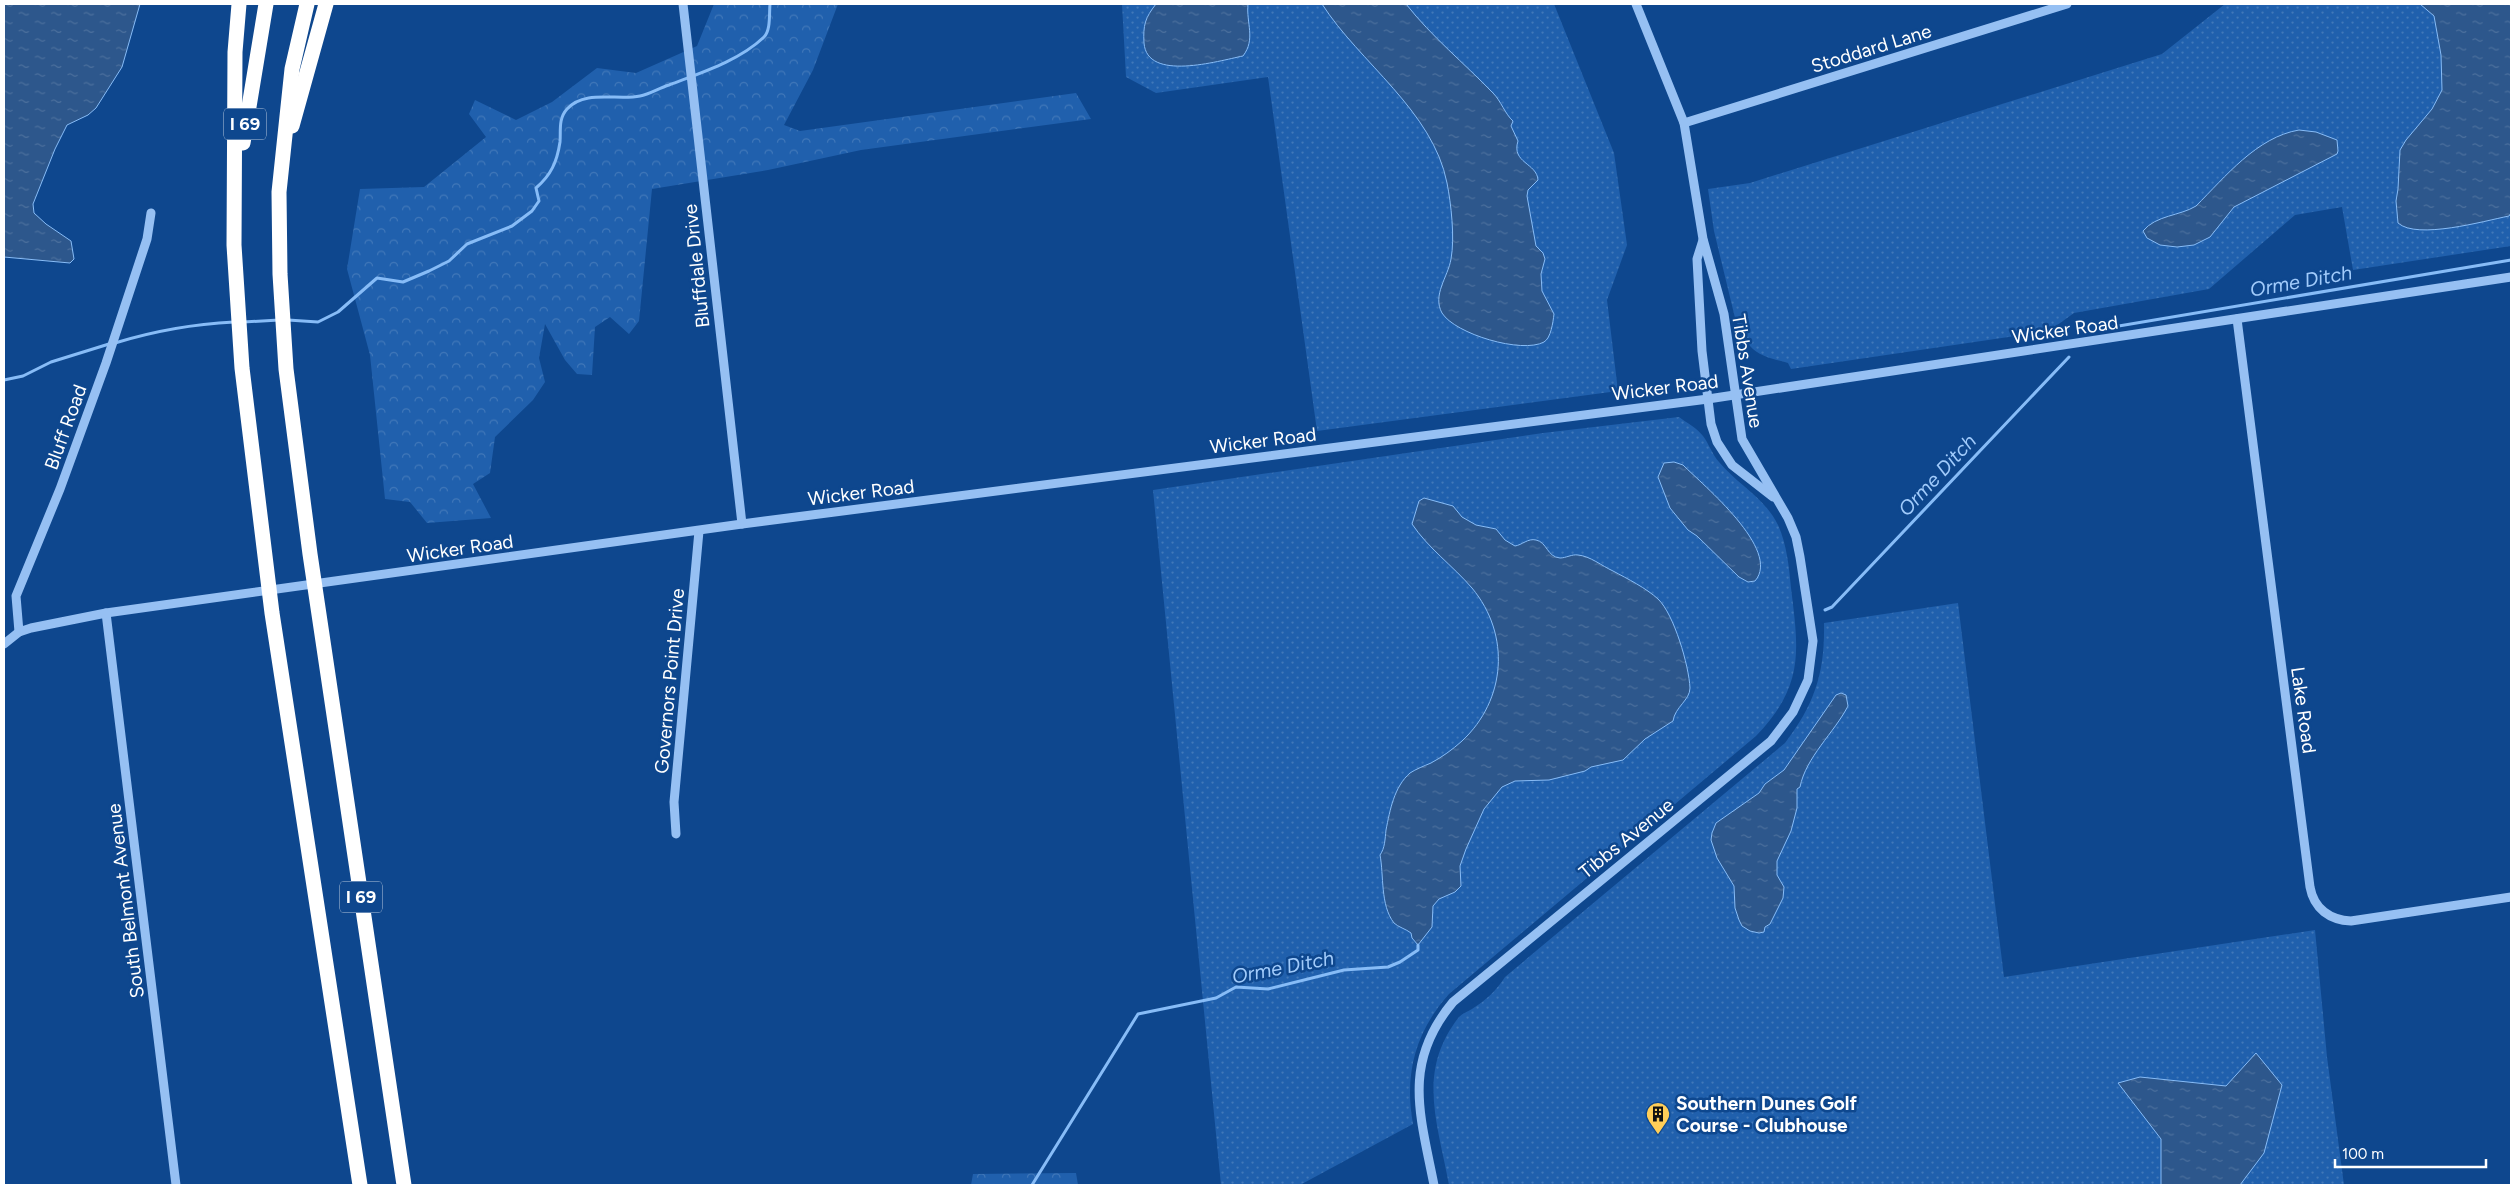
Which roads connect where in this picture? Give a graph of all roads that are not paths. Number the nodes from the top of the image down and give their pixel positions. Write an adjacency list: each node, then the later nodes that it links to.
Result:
1 (239, 4): 12 (highway)
2 (266, 4): 12 (highway, I 69)
3 (307, 4): 9 (highway, I 69)
4 (326, 4): 9 (highway)
5 (683, 4): 18 (street, Bluffdale Drive)
6 (1636, 4): 8 (street, Tibbs Avenue)
7 (2067, 4): 8 (street, Stoddard Lane)
8 (1684, 123): 11 (street, Tibbs Avenue)
9 (281, 164): 27 (highway, I 69)
10 (151, 213): 21 (street, Bluff Road)
11 (1703, 239): 15 (street, Tibbs Avenue); 16 (street, Tibbs Avenue)
12 (234, 245): 26 (highway, I 69)
13 (2511, 277): 14 (street, Wicker Road)
14 (2237, 319): 15 (street, Wicker Road); 24 (street, Lake Road)
15 (1737, 395): 16 (street, Wicker Road); 17 (street, Tibbs Avenue)
16 (1708, 399): 17 (street, Tibbs Avenue); 18 (street, Wicker Road)
17 (1778, 502): 28 (street, Tibbs Avenue)
18 (742, 524): 19 (street, Wicker Road)
19 (699, 531): 20 (street, Wicker Road); 23 (street, Governors Point Drive)
20 (106, 613): 21 (street, Wicker Road); 25 (street, South Belmont Avenue)
21 (19, 632): 22 (street)
22 (4, 644)
23 (676, 834)
24 (2511, 897)
25 (176, 1185)
26 (360, 1185)
27 (404, 1185)
28 (1434, 1185)

